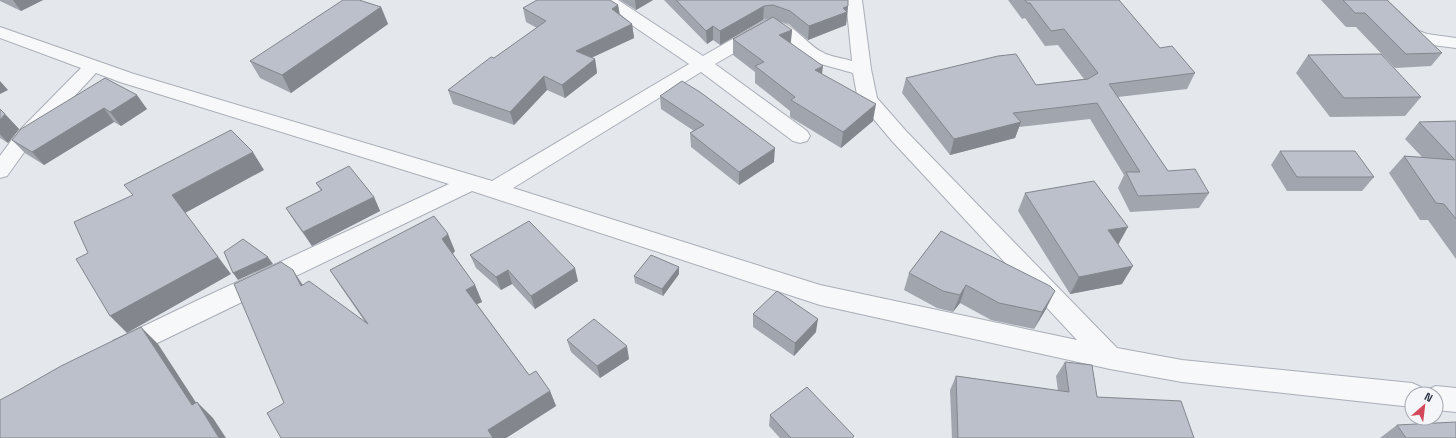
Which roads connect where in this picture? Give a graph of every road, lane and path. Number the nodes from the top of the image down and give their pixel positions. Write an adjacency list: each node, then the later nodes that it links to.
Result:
1 (607, 0): 6 (street)
2 (854, 0): 8 (street)
3 (1376, 0): 5 (street)
4 (0, 32): 7 (street)
5 (1456, 43)
6 (702, 64): 8 (street); 9 (street); 12 (street)
7 (94, 66): 10 (street); 11 (street)
8 (862, 69): 14 (street)
9 (800, 136)
10 (0, 171)
11 (470, 183): 12 (street); 13 (street)
12 (494, 190): 14 (street)
13 (106, 357)
14 (1110, 358): 15 (street)
15 (1404, 394)
16 (1444, 399): 17 (street)
17 (1456, 400)

